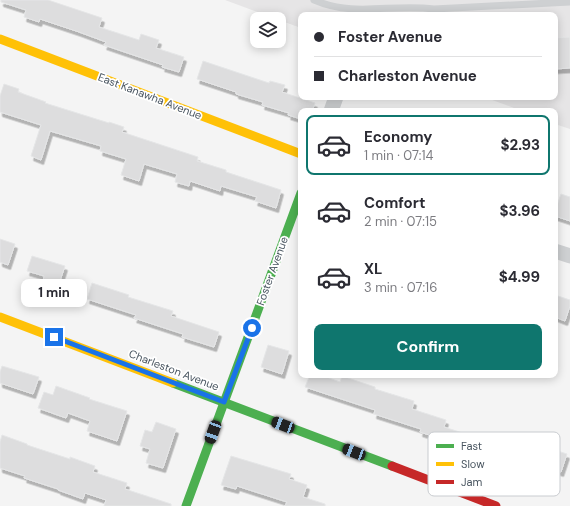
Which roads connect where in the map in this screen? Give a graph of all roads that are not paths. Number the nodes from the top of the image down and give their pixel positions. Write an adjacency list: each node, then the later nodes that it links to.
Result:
1 (314, 0): 3 (lane)
2 (570, 2): 3 (lane)
3 (367, 12)
4 (0, 39): 5 (street, East Kanawha Avenue)
5 (298, 153)
6 (298, 202): 10 (street, Foster Avenue)
7 (558, 252): 8 (street)
8 (570, 256)
9 (0, 317): 10 (street, Charleston Avenue)
10 (224, 402): 11 (street, Charleston Avenue); 13 (street, Foster Avenue)
11 (428, 480)
12 (470, 496): 14 (street, Charleston Avenue)
13 (186, 506)
14 (496, 506)

